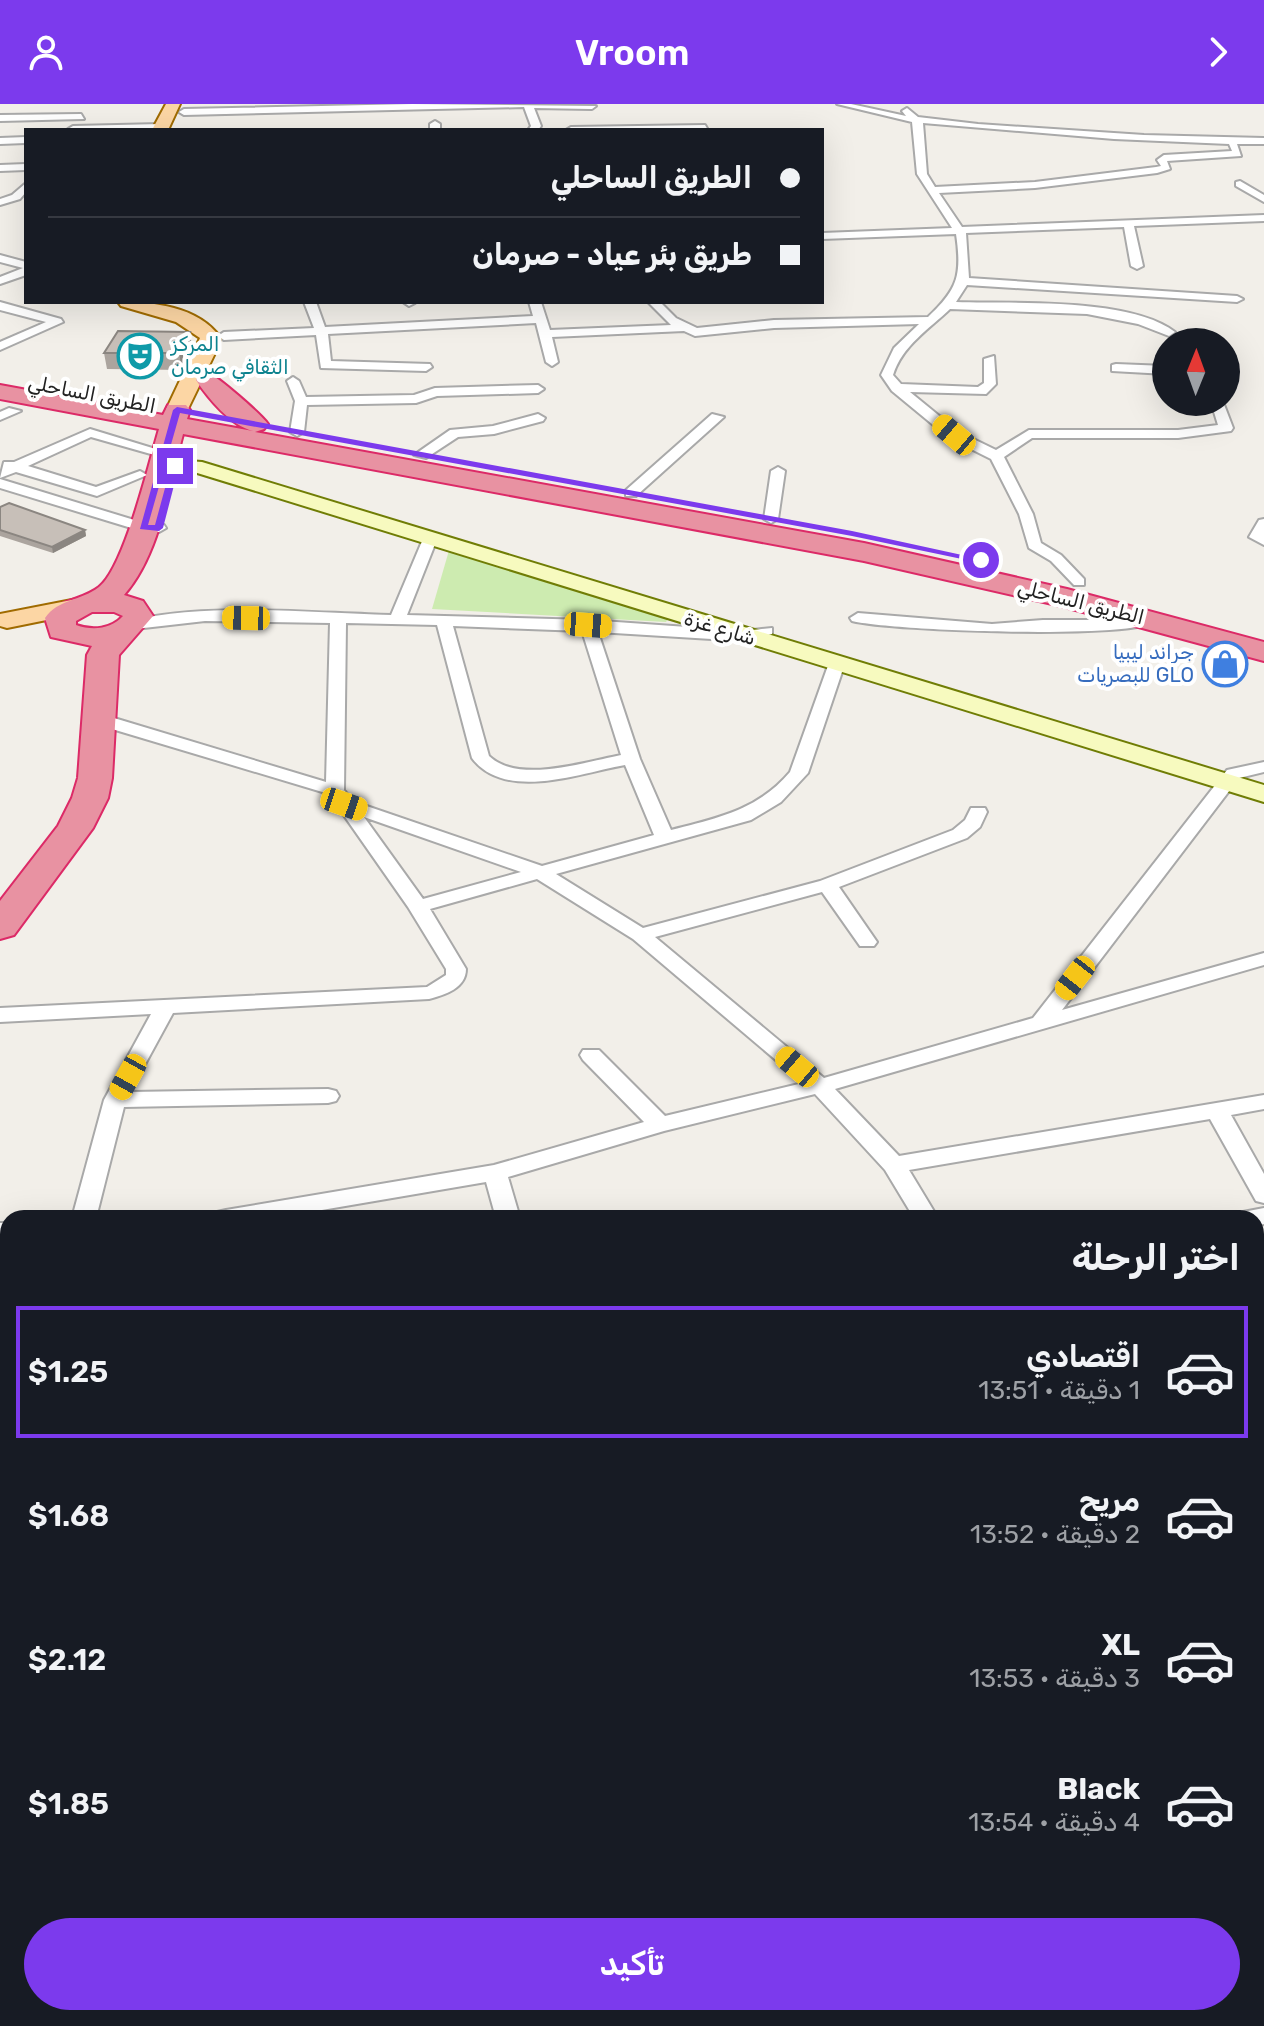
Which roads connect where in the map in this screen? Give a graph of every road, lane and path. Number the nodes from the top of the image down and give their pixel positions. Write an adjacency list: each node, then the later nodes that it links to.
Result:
1 (88, 104): 9 (street)
2 (841, 104): 11 (street)
3 (895, 104): 11 (street)
4 (431, 105): 5 (street); 8 (street)
5 (528, 105): 6 (street); 14 (street)
6 (592, 106)
7 (182, 107): 8 (street); 13 (main road)
8 (359, 111)
9 (81, 117): 10 (street); 12 (street)
10 (0, 118)
11 (915, 119): 17 (street); 22 (street)
12 (74, 128)
13 (166, 128)
14 (534, 128)
15 (24, 140): 16 (street)
16 (0, 141)
17 (1225, 141): 18 (street); 22 (street)
18 (1264, 141)
19 (24, 167): 20 (street)
20 (0, 168)
21 (1240, 184): 24 (street)
22 (933, 190): 28 (street)
23 (21, 197): 25 (street)
24 (1264, 199)
25 (0, 202)
26 (1264, 218): 27 (street)
27 (1129, 226): 28 (street); 31 (street)
28 (961, 232): 29 (street); 35 (street)
29 (824, 236)
30 (0, 258): 32 (street)
31 (1137, 266)
32 (24, 267)
33 (24, 269): 34 (street)
34 (0, 281)
35 (963, 281): 36 (street); 42 (street)
36 (1237, 299)
37 (134, 304): 58 (main road)
38 (162, 304): 50 (main road)
39 (311, 304): 48 (street)
40 (536, 304): 44 (street)
41 (655, 304): 46 (street)
42 (945, 305): 45 (street); 47 (street)
43 (3, 309): 51 (street)
44 (540, 319): 48 (street); 49 (street)
45 (931, 320): 46 (street); 60 (street)
46 (684, 328): 49 (street)
47 (1160, 328)
48 (320, 330): 50 (street); 54 (street)
49 (545, 334): 53 (street)
50 (224, 336): 58 (main road)
51 (0, 346)
52 (990, 359): 60 (street)
53 (552, 362)
54 (426, 367)
55 (1116, 368): 56 (street)
56 (1152, 369)
57 (0, 376): 63 (highway, الطريق الساحلي)
58 (200, 379): 63 (highway); 68 (highway); 70 (main road)
59 (293, 381): 62 (street)
60 (897, 388): 72 (street)
61 (538, 389): 62 (street)
62 (301, 401): 69 (street)
63 (110, 405): 64 (highway, الطريق الساحلي); 70 (highway, الطريق الساحلي); 70 (highway)
64 (5, 406)
65 (1222, 416): 72 (street)
66 (717, 417): 79 (street)
67 (538, 418): 71 (street)
68 (254, 432): 69 (highway, الطريق الساحلي); 70 (highway, الطريق الساحلي); 92 (highway, الطريق الساحلي)
69 (297, 432): 71 (highway, الطريق الساحلي)
70 (179, 437): 74 (street); 82 (highway); 83 (street, شارع غزة); 95 (street, شارع غزة)
71 (421, 455): 79 (highway, الطريق الساحلي)
72 (997, 456): 85 (street)
73 (0, 462): 74 (street)
74 (16, 467): 76 (street); 77 (street)
75 (778, 471): 80 (street)
76 (0, 474)
77 (140, 475)
78 (0, 483): 82 (street)
79 (631, 493): 80 (highway, الطريق الساحلي)
80 (771, 519): 85 (highway, الطريق الساحلي)
81 (1264, 523): 84 (street)
82 (151, 528): 86 (highway); 90 (highway)
83 (430, 539): 91 (street); 95 (street, شارع غزة)
84 (1264, 541)
85 (1079, 582): 96 (highway, الطريق الساحلي)
86 (130, 618): 88 (street); 90 (highway); 98 (highway)
87 (858, 618): 92 (street)
88 (338, 619): 91 (street); 104 (street)
89 (3, 620): 90 (main road)
90 (76, 620): 109 (highway)
91 (397, 620): 93 (street)
92 (1153, 620): 96 (highway, الطريق الساحلي)
93 (444, 621): 94 (street); 99 (street)
94 (588, 625): 95 (street); 99 (street)
95 (755, 634): 97 (street, شارع غزة); 101 (street, شارع غزة)
96 (1254, 640)
97 (837, 663): 101 (street, شارع غزة); 106 (street)
98 (98, 719): 104 (street); 111 (highway)
99 (631, 759): 106 (street)
100 (1264, 767): 101 (street)
101 (1231, 779): 102 (street, شارع غزة); 103 (street, شارع غزة); 117 (street)
102 (1264, 783)
103 (1264, 794)
104 (340, 797): 107 (street); 110 (street)
105 (978, 812): 108 (street)
106 (664, 836): 107 (street)
107 (538, 871): 110 (street); 112 (street)
108 (827, 885): 112 (street); 113 (street)
109 (0, 906)
110 (418, 906): 115 (street)
111 (0, 927)
112 (640, 935): 119 (street)
113 (867, 942)
114 (1262, 964): 117 (street)
115 (166, 1006): 116 (street); 121 (street)
116 (0, 1015)
117 (1039, 1025): 119 (street)
118 (591, 1055): 124 (street)
119 (820, 1086): 124 (street); 125 (street)
120 (328, 1096): 121 (street)
121 (115, 1100): 128 (street)
122 (1264, 1102): 123 (street)
123 (1216, 1109): 125 (street); 127 (street)
124 (660, 1125): 126 (street)
125 (894, 1165): 131 (street)
126 (495, 1173): 129 (street); 130 (street)
127 (1264, 1195)
128 (86, 1210)
129 (274, 1210)
130 (506, 1210)
131 (921, 1210)

